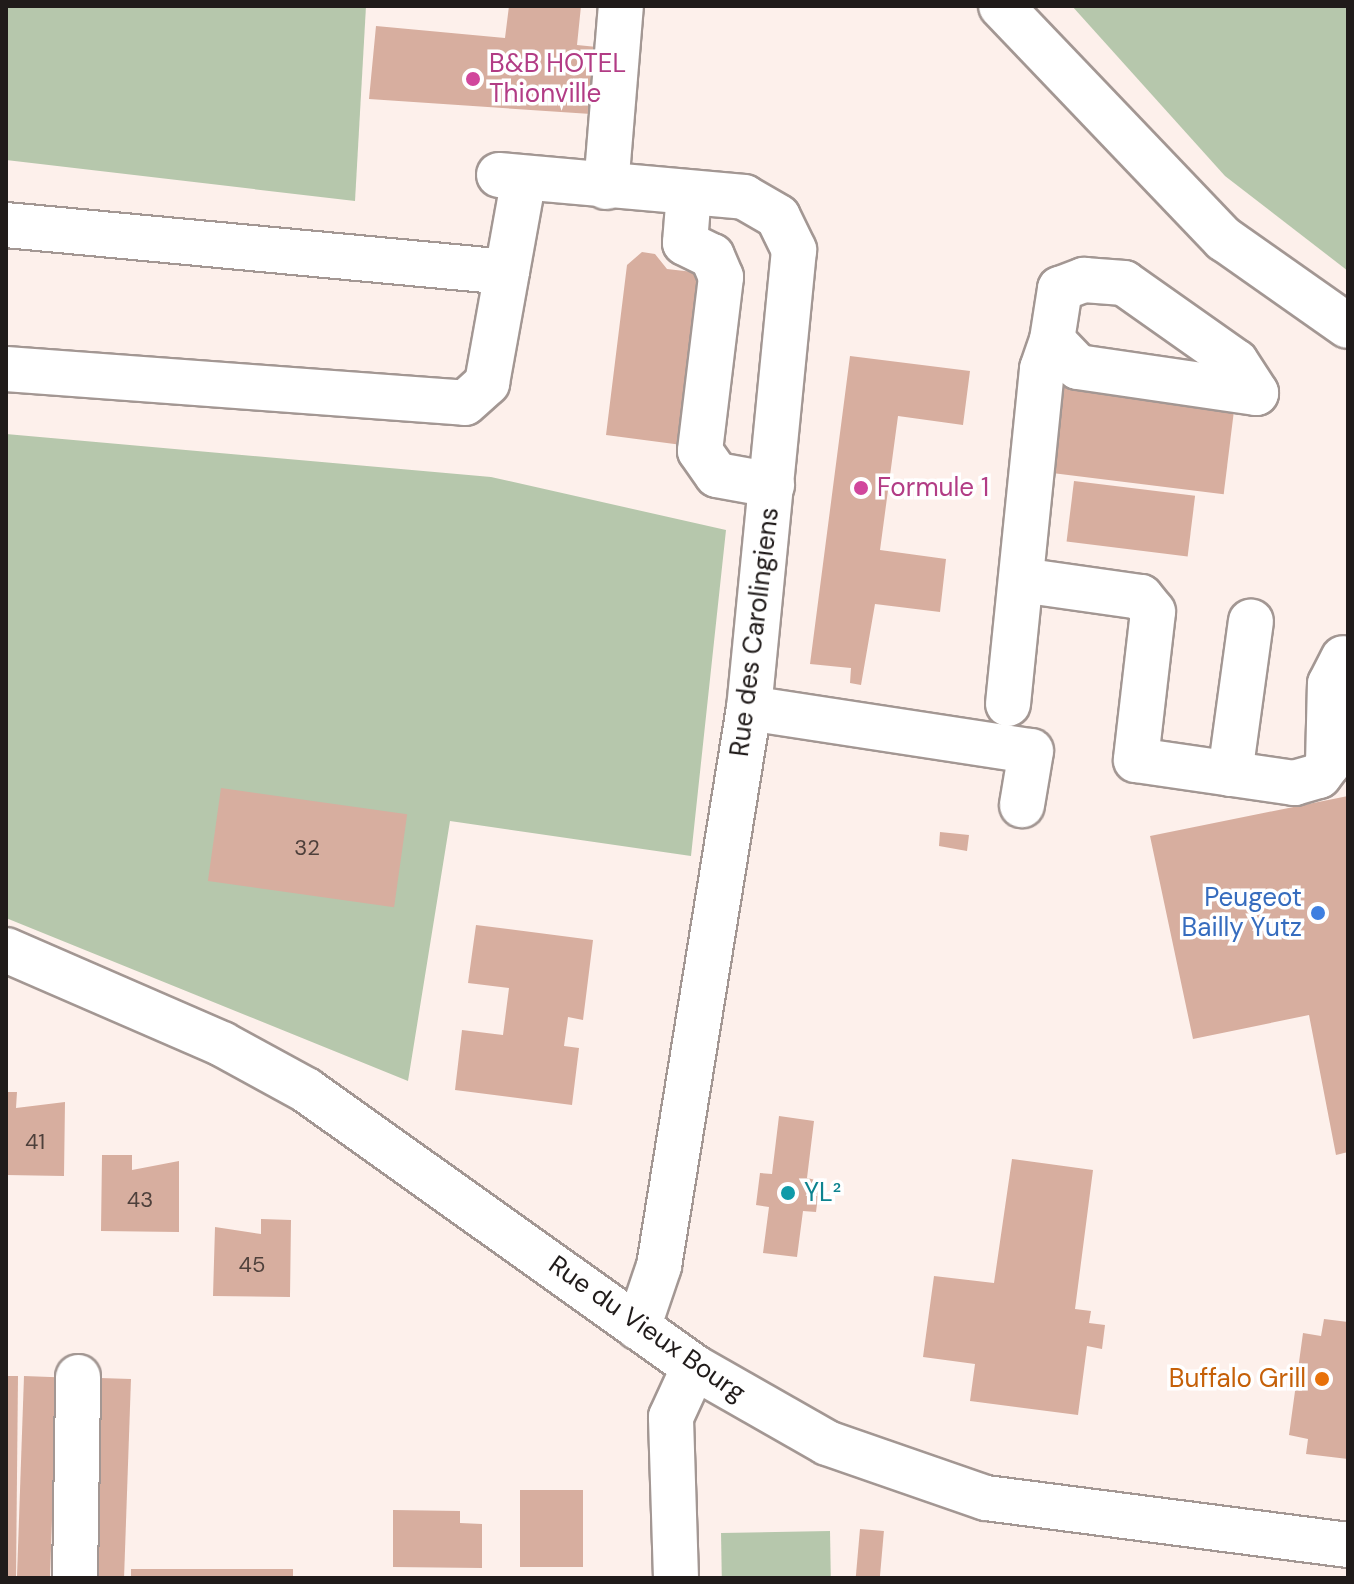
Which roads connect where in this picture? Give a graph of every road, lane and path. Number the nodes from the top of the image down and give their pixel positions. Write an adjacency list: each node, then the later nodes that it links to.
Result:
1 (621, 6): 3 (main road)
2 (1001, 6): 7 (main road)
3 (606, 187): 4 (main road, Rue des Carolingiens); 6 (main road, Rue des Carolingiens)
4 (689, 193): 10 (main road); 10 (main road, Rue des Carolingiens)
5 (6, 225): 6 (main road)
6 (507, 272): 9 (main road)
7 (1348, 326)
8 (1052, 340): 11 (main road)
9 (6, 369)
10 (772, 485): 15 (main road, Rue des Carolingiens)
11 (1021, 580): 14 (main road); 16 (main road)
12 (1251, 621): 16 (main road)
13 (1343, 658): 16 (main road)
14 (1008, 704)
15 (749, 708): 17 (main road); 19 (main road, Rue des Carolingiens)
16 (1230, 774)
17 (1022, 805)
18 (6, 950): 19 (main road, Rue du Vieux Bourg)
19 (638, 1328): 20 (main road, Rue du Vieux Bourg)
20 (694, 1367): 22 (main road, Rue du Vieux Bourg); 24 (main road)
21 (78, 1377): 23 (main road)
22 (1348, 1545)
23 (75, 1578)
24 (676, 1578)

